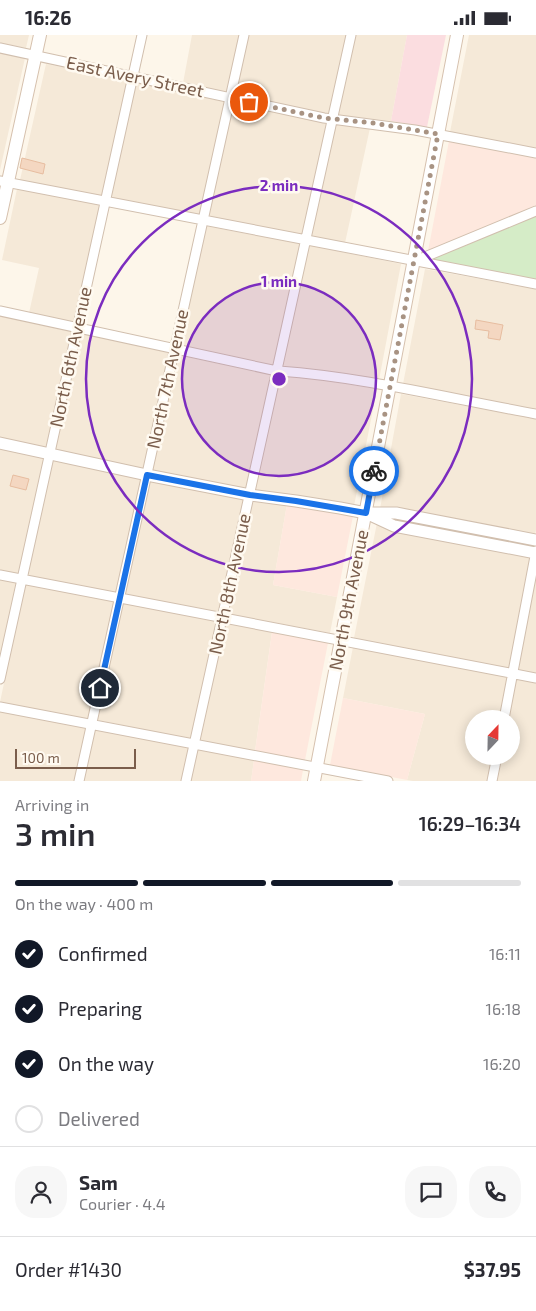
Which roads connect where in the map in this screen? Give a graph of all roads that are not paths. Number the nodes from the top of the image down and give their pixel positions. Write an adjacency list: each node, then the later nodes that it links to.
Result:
1 (40, 35): 7 (main road)
2 (142, 35): 8 (street, North 6th Avenue)
3 (244, 35): 9 (street, North 7th Avenue)
4 (351, 35): 10 (street, North 8th Avenue)
5 (457, 35): 11 (main road, North 9th Avenue)
6 (0, 48): 7 (street, East Avery Street)
7 (36, 55): 8 (street, East Avery Street); 13 (main road)
8 (132, 76): 9 (street, East Avery Street); 14 (street, North 6th Avenue)
9 (230, 98): 10 (street, East Avery Street); 17 (street, North 7th Avenue)
10 (332, 119): 11 (street, East Avery Street); 18 (street, North 8th Avenue)
11 (438, 134): 12 (street, East Avery Street); 19 (main road, North 9th Avenue)
12 (536, 153)
13 (4, 182): 14 (street); 16 (main road)
14 (105, 201): 17 (street); 22 (street, North 6th Avenue)
15 (536, 211): 19 (street)
16 (0, 219)
17 (203, 220): 18 (street); 23 (street, North 7th Avenue)
18 (306, 240): 19 (street); 24 (street, North 8th Avenue)
19 (414, 261): 20 (street); 25 (main road, North 9th Avenue)
20 (536, 284)
21 (0, 311): 22 (street)
22 (77, 328): 23 (street); 28 (street, North 6th Avenue)
23 (175, 350): 24 (street); 29 (street, North 7th Avenue)
24 (276, 371): 25 (street); 30 (street, North 8th Avenue)
25 (389, 386): 26 (street); 31 (main road, North 9th Avenue)
26 (536, 415)
27 (0, 443): 28 (street)
28 (49, 454): 29 (street); 35 (street, North 6th Avenue)
29 (147, 475): 30 (street); 36 (street, North 7th Avenue)
30 (250, 495): 31 (street); 37 (street, North 8th Avenue)
31 (366, 513): 32 (street); 33 (street); 38 (main road, North 9th Avenue)
32 (536, 540)
33 (536, 552): 39 (street)
34 (0, 575): 35 (street)
35 (22, 579): 36 (street); 41 (street, North 6th Avenue)
36 (120, 598): 37 (street); 44 (street, North 7th Avenue)
37 (223, 618): 38 (street); 45 (street, North 8th Avenue)
38 (341, 641): 39 (street); 47 (main road, North 9th Avenue)
39 (512, 673): 40 (street); 43 (street)
40 (536, 678)
41 (0, 679)
42 (0, 707): 44 (street)
43 (506, 710)
44 (92, 724): 45 (street); 48 (street, North 7th Avenue)
45 (194, 744): 47 (street); 49 (street, North 8th Avenue)
46 (495, 765): 52 (street)
47 (316, 767): 50 (main road, North 9th Avenue); 51 (street)
48 (79, 781)
49 (186, 781)
50 (314, 781)
51 (388, 781)
52 (492, 781)

